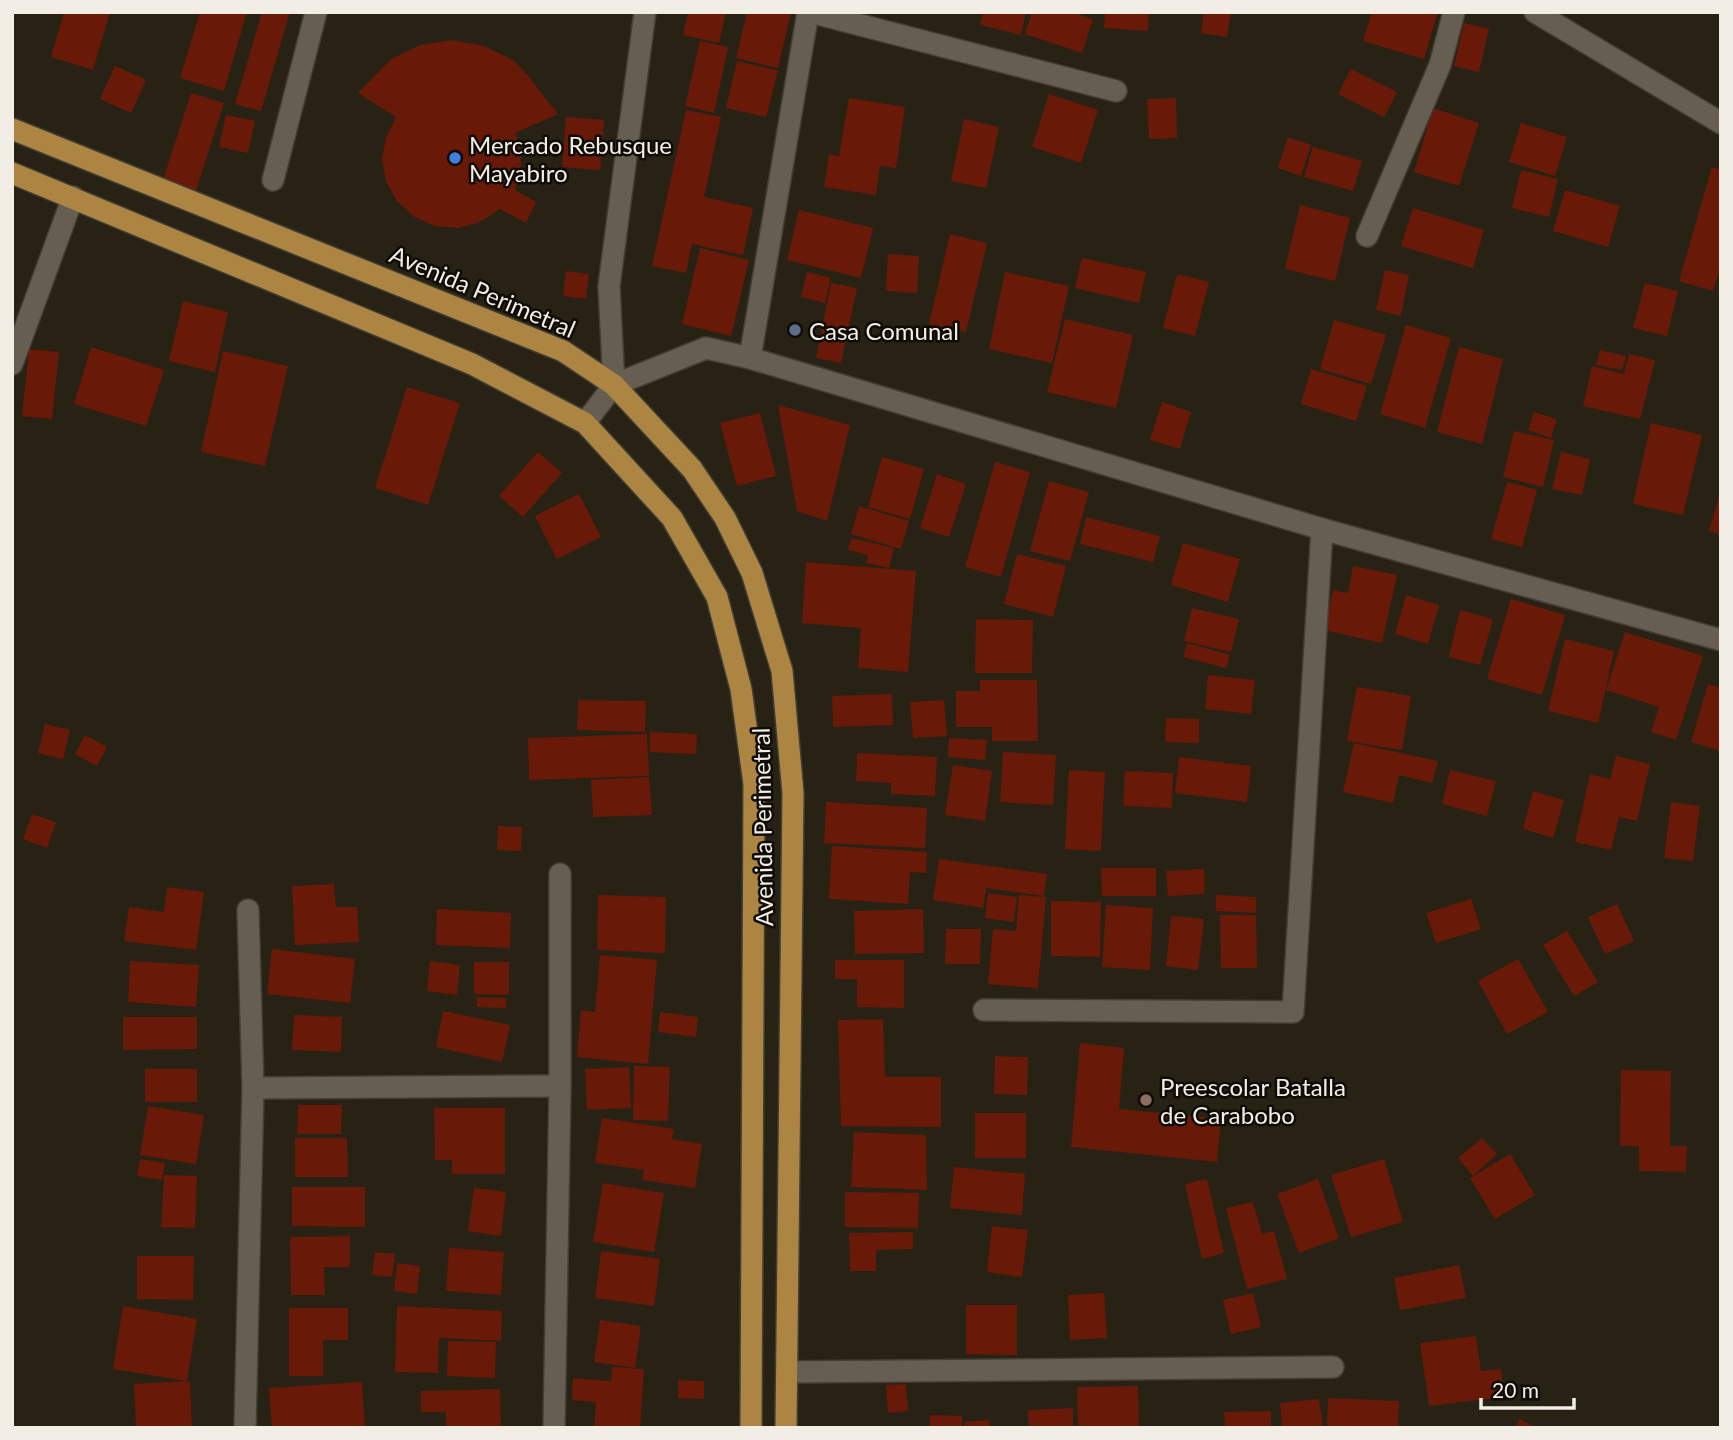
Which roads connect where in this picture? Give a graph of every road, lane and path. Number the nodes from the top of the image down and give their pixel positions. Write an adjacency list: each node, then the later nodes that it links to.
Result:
1 (316, 12): 10 (street)
2 (645, 12): 15 (street)
3 (809, 12): 6 (street); 13 (street)
4 (1454, 12): 12 (street)
5 (1535, 12): 7 (street)
6 (1116, 91)
7 (1721, 123)
8 (12, 129): 15 (main road, Avenida Perimetral)
9 (12, 173): 11 (main road, Avenida Perimetral)
10 (273, 180)
11 (73, 197): 14 (street); 16 (main road, Avenida Perimetral)
12 (1367, 236)
13 (750, 358): 15 (street); 17 (street)
14 (12, 364)
15 (614, 385): 16 (street); 25 (main road, Avenida Perimetral)
16 (585, 423): 28 (main road, Avenida Perimetral)
17 (1322, 529): 18 (street); 21 (street)
18 (1721, 640)
19 (560, 874): 22 (street)
20 (248, 910): 23 (street)
21 (984, 1010)
22 (560, 1086): 23 (street); 27 (street)
23 (253, 1088): 26 (street)
24 (1333, 1367): 25 (street)
25 (787, 1372): 29 (main road, Avenida Perimetral)
26 (245, 1428)
27 (554, 1428)
28 (751, 1428)
29 (786, 1428)

